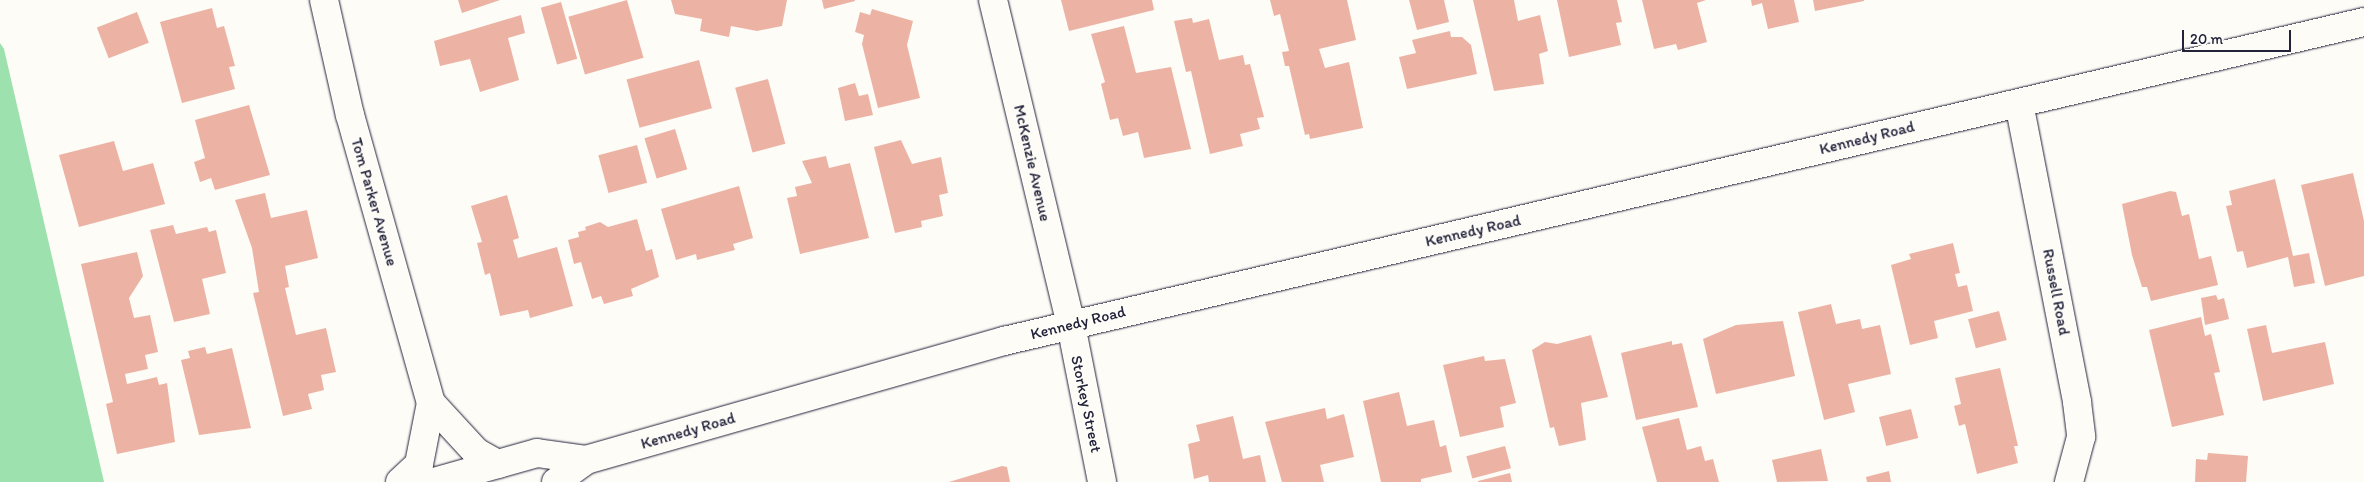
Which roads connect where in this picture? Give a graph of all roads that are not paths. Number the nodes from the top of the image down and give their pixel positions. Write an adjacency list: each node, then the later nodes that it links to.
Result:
1 (324, 0): 6 (main road, Tom Parker Avenue)
2 (993, 0): 5 (main road, McKenzie Avenue)
3 (2364, 22): 4 (main road, Kennedy Road)
4 (2019, 103): 5 (main road, Kennedy Road); 13 (main road, Russell Road)
5 (1070, 325): 7 (main road, Kennedy Road); 12 (main road, Storkey Street)
6 (431, 402): 8 (main road, Tom Parker Avenue); 9 (main road, Tom Parker Avenue)
7 (586, 460): 8 (main road, Kennedy Road); 11 (main road, Kennedy Road)
8 (498, 464): 10 (main road, Kennedy Road)
9 (400, 482)
10 (434, 482)
11 (556, 482)
12 (1102, 482)
13 (2069, 482)

